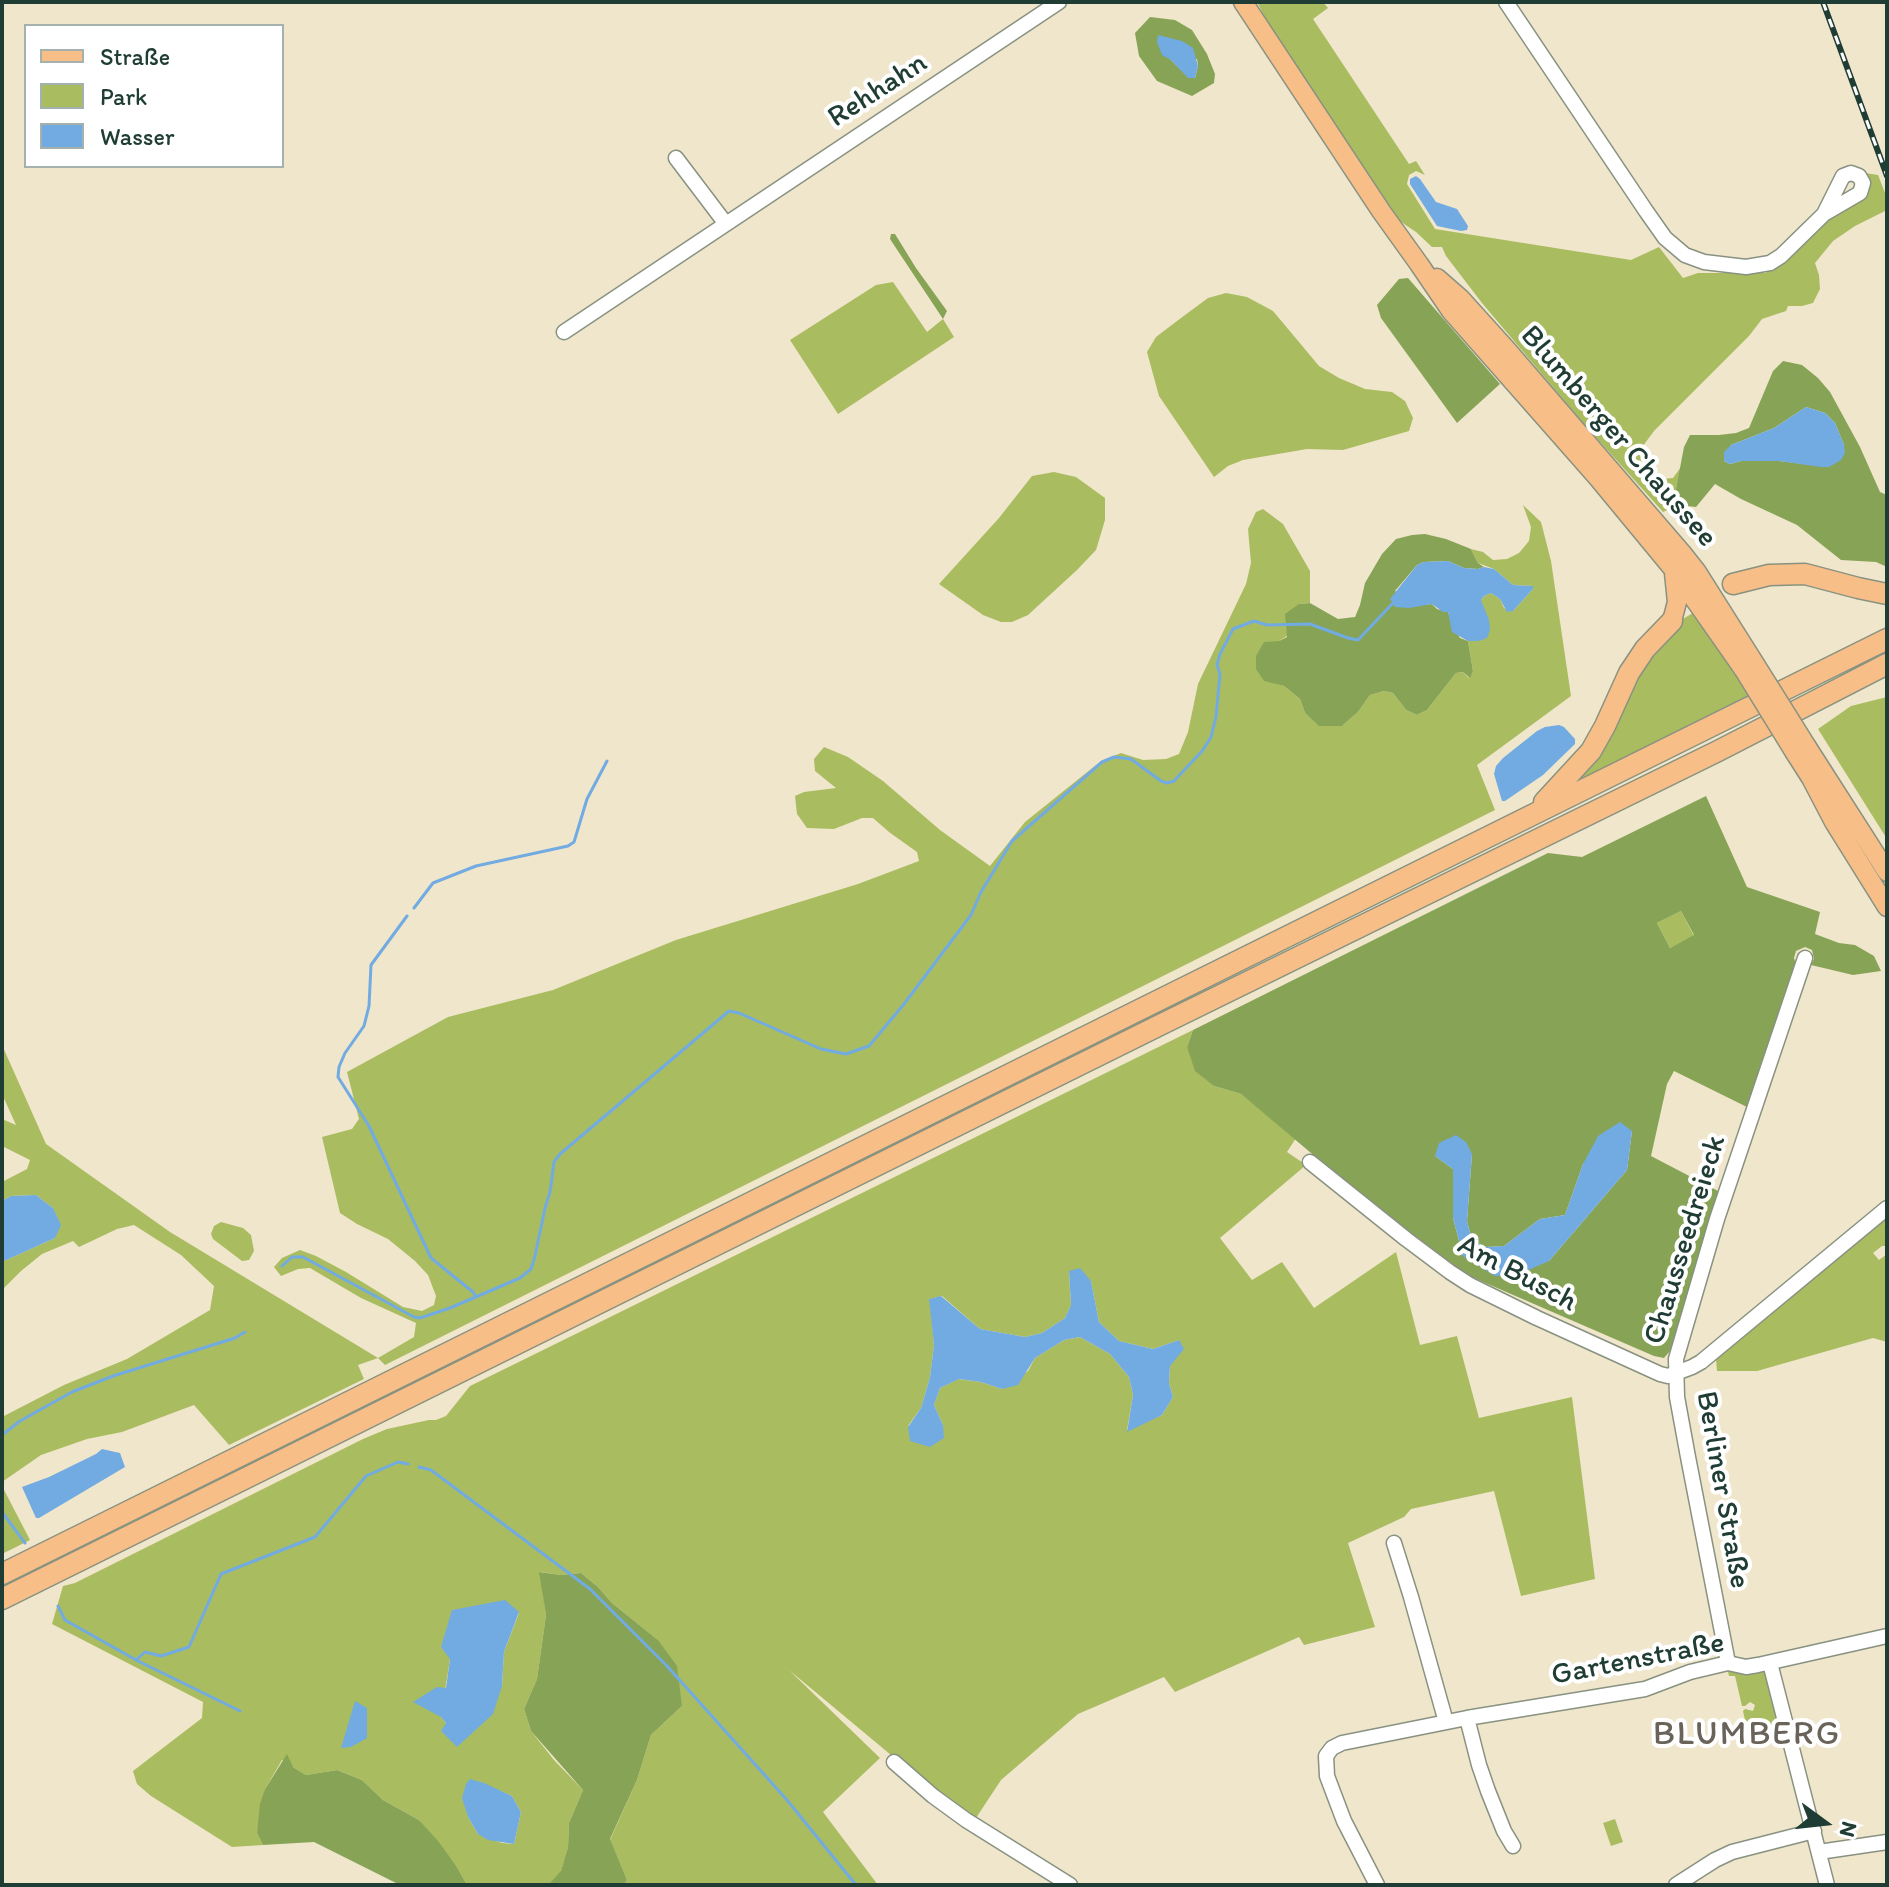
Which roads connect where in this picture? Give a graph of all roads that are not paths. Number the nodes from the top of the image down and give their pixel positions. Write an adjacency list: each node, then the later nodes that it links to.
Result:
1 (1059, 2): 6 (street, Rehhahn)
2 (1243, 2): 7 (main road, Blumberger Chaussee)
3 (1506, 2): 5 (street)
4 (676, 158): 6 (street)
5 (1824, 214)
6 (726, 224): 8 (street, Rehhahn)
7 (1419, 264): 9 (main road, Blumberger Chaussee); 10 (main road, Blumberger Chaussee)
8 (564, 332)
9 (1674, 570): 13 (main road, Blumberger Chaussee); 14 (main road)
10 (1697, 572): 11 (main road); 13 (main road, Blumberger Chaussee)
11 (1733, 584): 12 (highway); 13 (main road)
12 (1887, 594)
13 (1707, 601): 14 (main road); 19 (main road, Blumberger Chaussee, bridge)
14 (1672, 621): 20 (highway)
15 (1887, 639): 20 (highway)
16 (1887, 664): 17 (highway)
17 (1851, 682): 18 (highway); 29 (highway)
18 (1887, 683)
19 (1801, 750): 21 (main road); 22 (main road)
20 (1533, 814): 28 (highway)
21 (1887, 872)
22 (1887, 907)
23 (1805, 958): 26 (street, Chausseedreieck)
24 (1310, 1162): 26 (street, Am Busch)
25 (1887, 1208): 26 (street, Chausseedreieck)
26 (1676, 1374): 31 (street, Berliner Straße)
27 (1394, 1543): 34 (street)
28 (2, 1574)
29 (2, 1599)
30 (1887, 1636): 32 (street, Gartenstraße)
31 (1728, 1663): 32 (street, Gartenstraße); 33 (street, Gartenstraße)
32 (1770, 1663): 36 (street)
33 (1467, 1718): 34 (street, Gartenstraße); 38 (street)
34 (1446, 1722): 41 (street, Gartenstraße)
35 (894, 1762): 40 (street)
36 (1814, 1831): 39 (street); 42 (street)
37 (1887, 1842): 39 (street)
38 (1513, 1846)
39 (1819, 1852): 43 (street)
40 (1070, 1885)
41 (1377, 1885)
42 (1676, 1885)
43 (1827, 1885)

